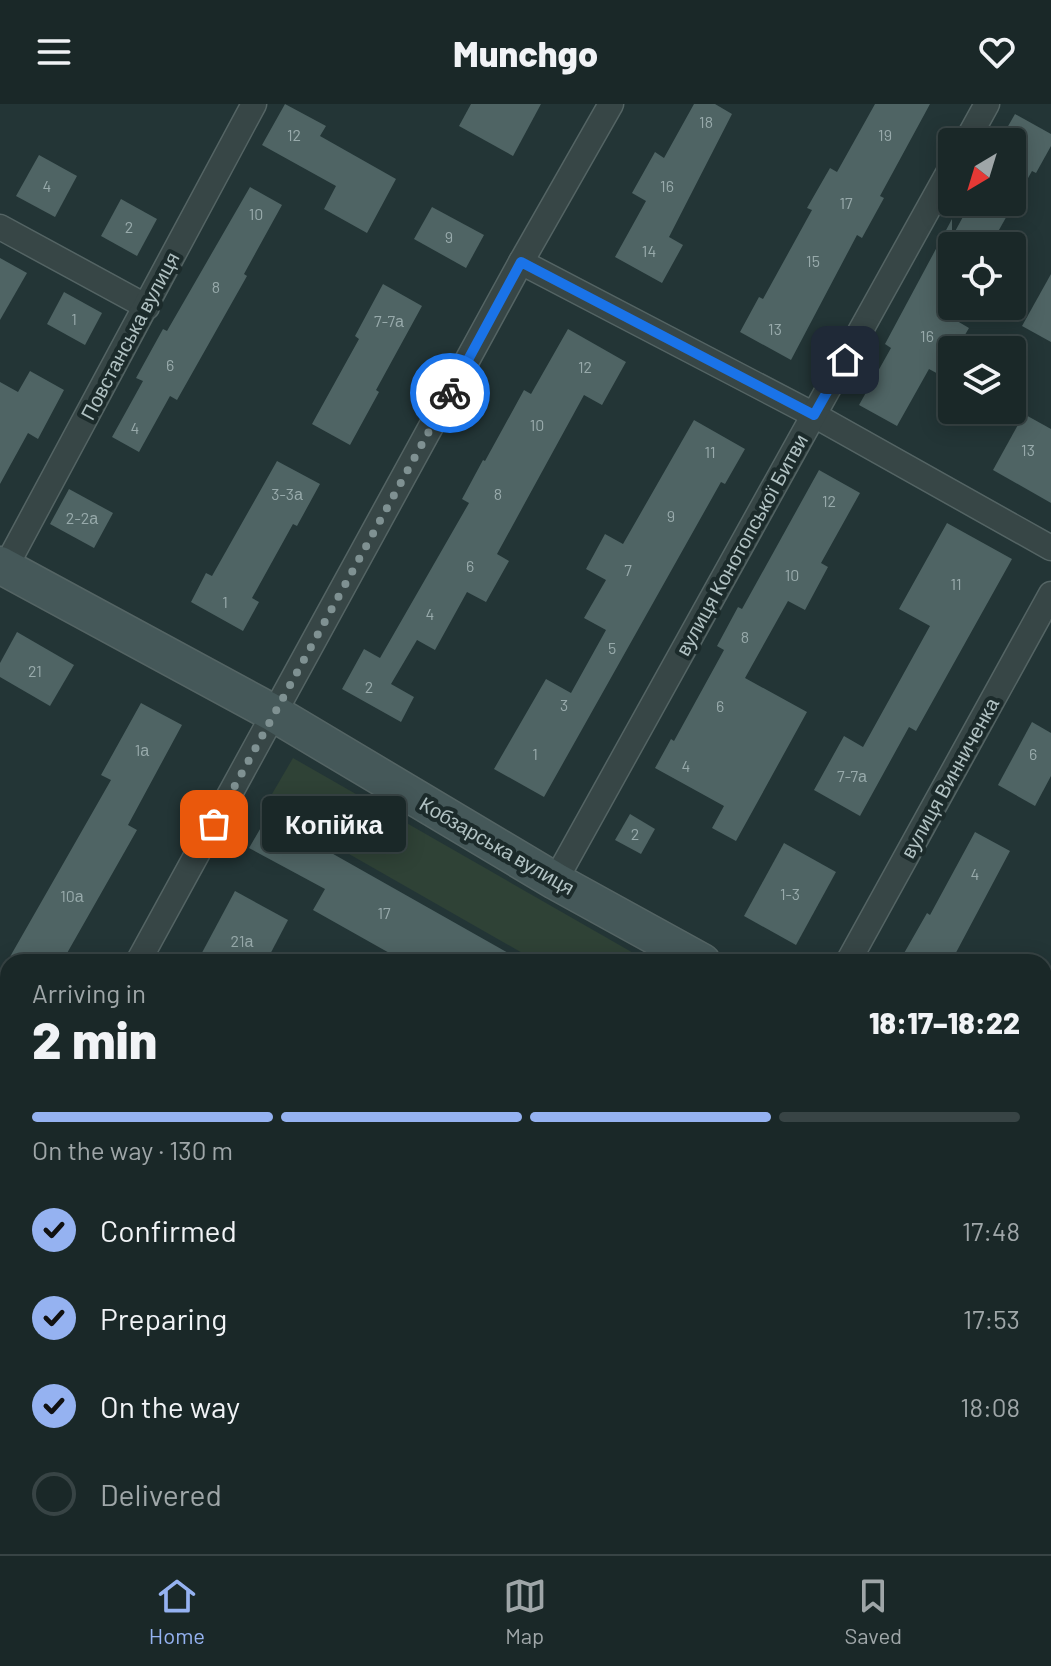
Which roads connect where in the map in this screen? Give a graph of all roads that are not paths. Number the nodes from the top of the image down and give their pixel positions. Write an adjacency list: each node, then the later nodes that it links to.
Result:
1 (254, 104): 8 (street, Повстанська вулиця)
2 (611, 104): 7 (street)
3 (987, 104): 4 (street)
4 (974, 128)
5 (938, 191): 9 (street, вулиця Конотопської Битви)
6 (0, 227): 8 (street)
7 (521, 262): 9 (street); 13 (street)
8 (147, 307): 11 (street, Повстанська вулиця)
9 (814, 415): 10 (street); 14 (street, вулиця Конотопської Битви)
10 (1051, 548)
11 (2, 566): 13 (street, Кобзарська вулиця)
12 (1051, 594): 17 (street, вулиця Винниченка)
13 (275, 714): 14 (street, Кобзарська вулиця); 15 (street)
14 (555, 881): 16 (street, Кобзарська вулиця)
15 (142, 954)
16 (687, 954)
17 (852, 954)

